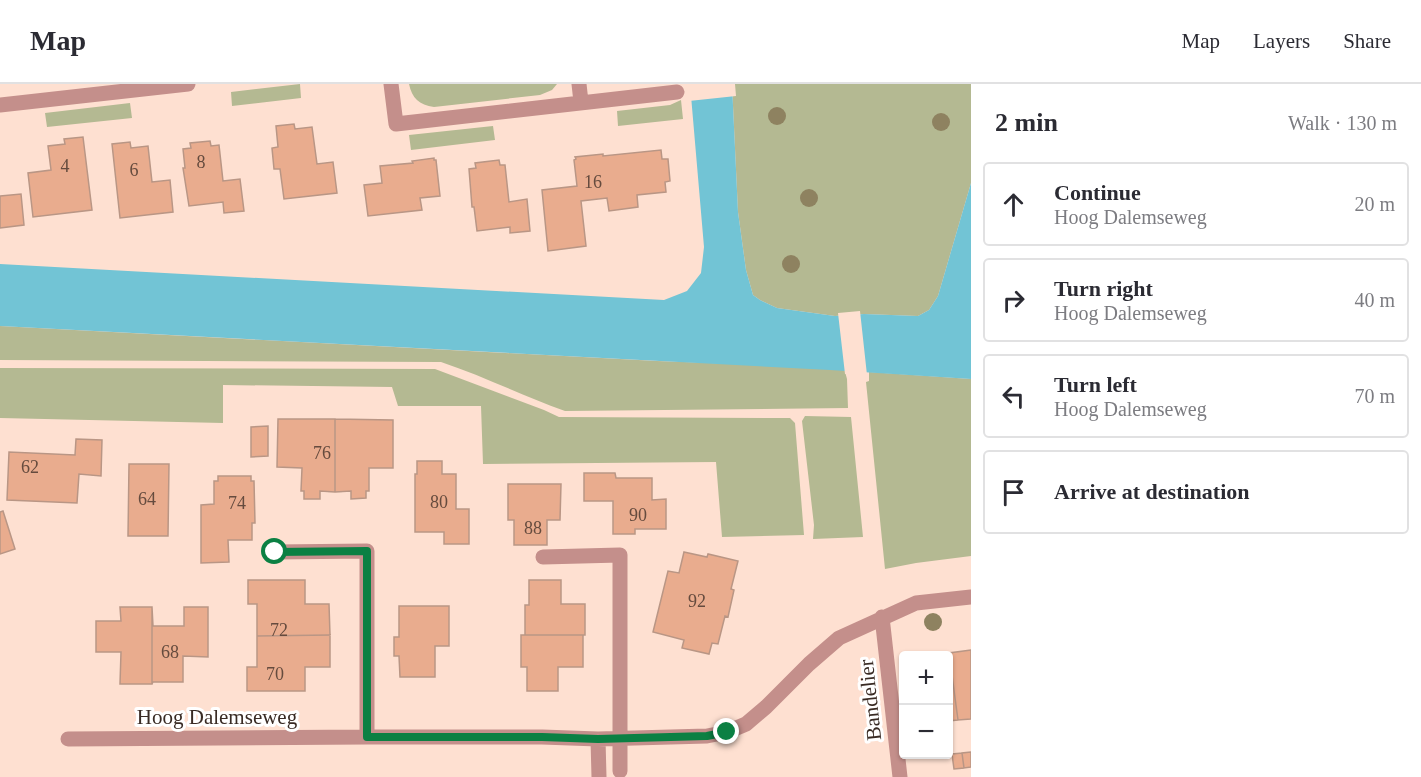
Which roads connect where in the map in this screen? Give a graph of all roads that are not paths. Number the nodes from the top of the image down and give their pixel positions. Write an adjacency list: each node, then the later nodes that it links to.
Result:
1 (188, 84): 6 (street)
2 (391, 84): 5 (street)
3 (579, 84): 5 (street)
4 (677, 92): 5 (street)
5 (581, 102)
6 (0, 105)
7 (275, 552): 11 (street)
8 (543, 557): 13 (street)
9 (971, 597): 10 (street, Hoog Dalemseweg)
10 (882, 617): 13 (street, Hoog Dalemseweg); 17 (street, Bandelier)
11 (367, 737): 12 (street, Hoog Dalemseweg); 14 (street, Hoog Dalemseweg)
12 (68, 738)
13 (620, 738): 14 (street, Hoog Dalemseweg); 15 (street)
14 (598, 739): 16 (street)
15 (620, 771)
16 (599, 777)
17 (900, 777)

